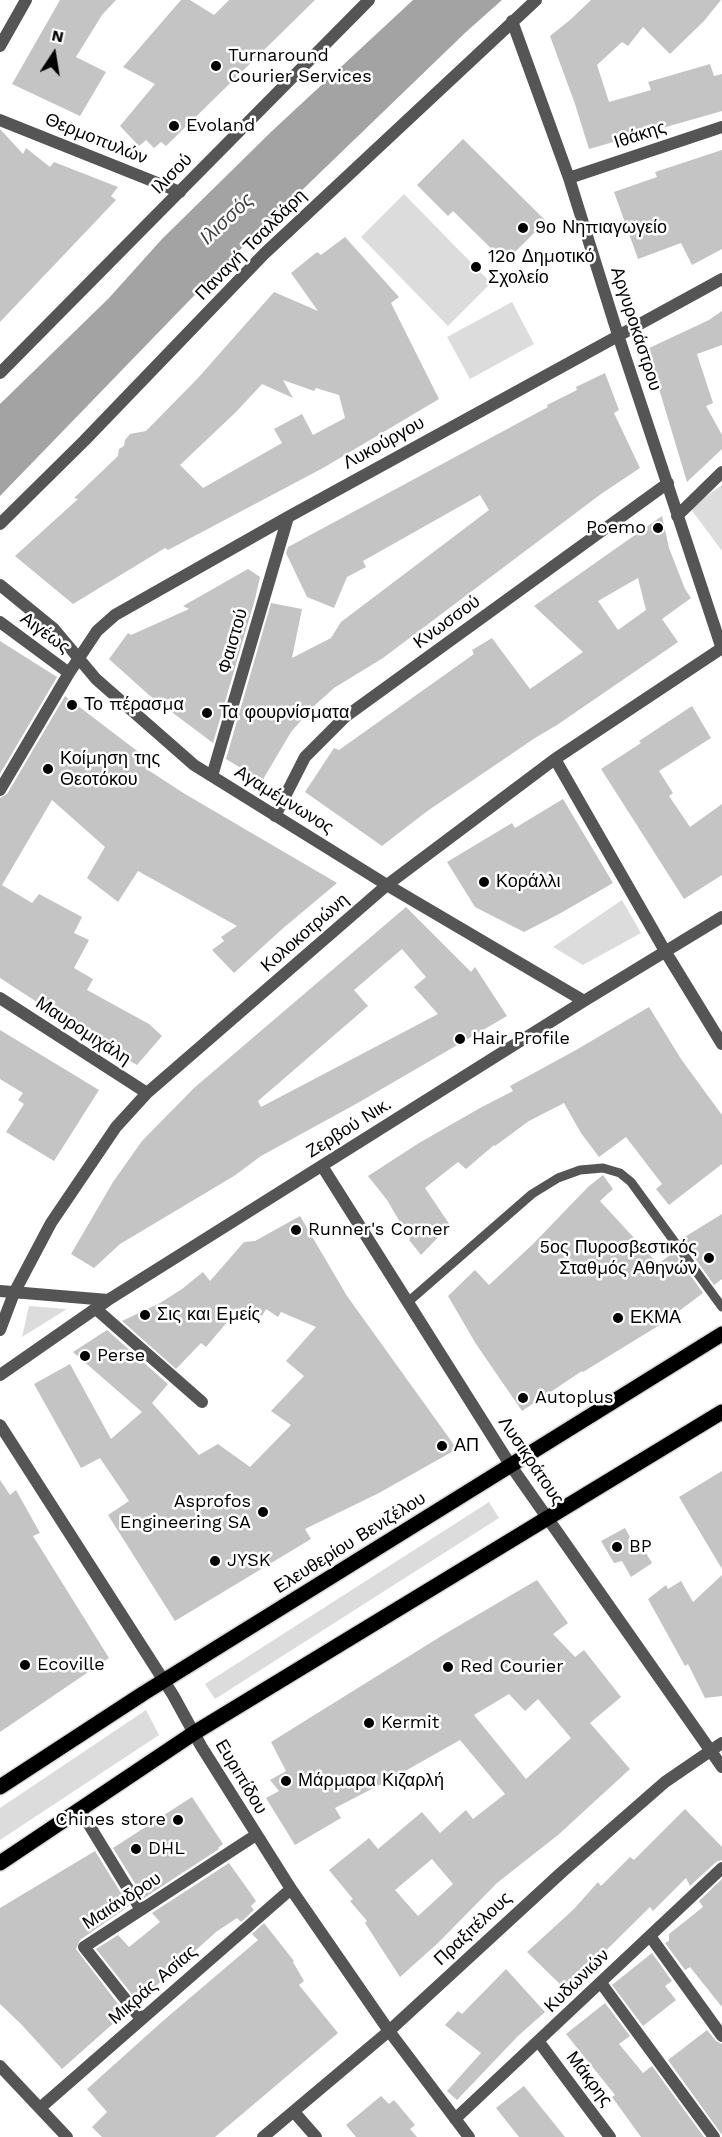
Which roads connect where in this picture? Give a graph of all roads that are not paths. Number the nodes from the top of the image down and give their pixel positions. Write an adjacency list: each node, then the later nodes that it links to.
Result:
1 (26, 0): 5 (street)
2 (369, 0): 9 (street, Ιλισού)
3 (536, 0): 4 (street, Παναγή Τσαλδάρη)
4 (512, 21): 8 (street, Αργυροκάστρου); 17 (street, Παναγή Τσαλδάρη)
5 (0, 46)
6 (0, 120): 9 (street, Θερμοπυλών)
7 (722, 127): 8 (street, Ιθάκης)
8 (569, 178): 11 (street, Αργυροκάστρου)
9 (180, 192): 12 (street, Ιλισού)
10 (722, 279): 11 (street, Λυκούργου)
11 (618, 335): 14 (street, Αργυροκάστρου); 16 (street, Λυκούργου)
12 (0, 373)
13 (722, 472): 15 (street)
14 (668, 483): 15 (street, Αργυροκάστρου); 26 (street, Κνωσσού)
15 (677, 516): 20 (street, Αργυροκάστρου)
16 (288, 517): 21 (street, Λυκούργου); 24 (street, Φαιστού)
17 (0, 524)
18 (0, 585): 21 (street, Αγαμέμνωνος)
19 (0, 622): 22 (street, Αιγέως)
20 (722, 648): 23 (street, Κολοκοτρώνη)
21 (78, 658): 22 (street, Λυκούργου); 24 (street, Αγαμέμνωνος)
22 (69, 673): 25 (street, Λυκούργου)
23 (555, 759): 27 (street, Κολοκοτρώνη); 29 (street)
24 (212, 776): 26 (street, Αγαμέμνωνος)
25 (0, 790)
26 (275, 816): 27 (street, Αγαμέμνωνος)
27 (387, 885): 31 (street, Αγαμέμνωνος); 33 (street, Κολοκοτρώνη)
28 (722, 917): 29 (street, Ζερβού Νικ.)
29 (665, 951): 31 (street, Ζερβού Νικ.); 32 (street)
30 (0, 998): 33 (street, Μαυρομιχάλη)
31 (584, 1001): 34 (street, Ζερβού Νικ.)
32 (722, 1044)
33 (147, 1093): 36 (street, Κολοκοτρώνη)
34 (322, 1166): 37 (street, Ζερβού Νικ.); 38 (street, Λυσικράτους)
35 (0, 1292): 36 (street)
36 (14, 1293): 37 (street); 41 (street, Κολοκοτρώνη)
37 (108, 1300): 40 (street, Ζερβού Νικ.)
38 (408, 1302): 39 (lane); 47 (street, Λυσικράτους)
39 (722, 1307)
40 (96, 1309): 43 (street, Ζερβού Νικ.); 44 (street)
41 (0, 1330)
42 (722, 1334): 47 (main road, Ελευθερίου Βενιζέλου)
43 (0, 1375)
44 (201, 1402)
45 (722, 1412): 48 (main road)
46 (0, 1425): 49 (street, Ευριπίδου)
47 (511, 1466): 48 (street, Λυσικράτους); 49 (main road, Ελευθερίου Βενιζέλου)
48 (547, 1517): 50 (main road); 52 (street, Λυσικράτους)
49 (164, 1681): 50 (street, Ευριπίδου); 54 (main road, Ελευθερίου Βενιζέλου)
50 (194, 1733): 55 (main road); 56 (street, Ευριπίδου)
51 (722, 1743): 52 (street, Πραξιτέλους)
52 (710, 1750): 53 (street, Λυσικράτους); 64 (street, Πραξιτέλους)
53 (722, 1767)
54 (0, 1787)
55 (80, 1810): 57 (main road); 60 (street)
56 (256, 1835): 59 (street, Ευριπίδου); 60 (street, Μαιάνδρου)
57 (0, 1863)
58 (722, 1868): 61 (street, Κυδωνιών)
59 (291, 1889): 63 (street, Μικράς Ασίας); 64 (street, Ευριπίδου)
60 (141, 1910): 63 (street, Μαιάνδρου)
61 (650, 1936): 62 (street, Κυδωνιών); 65 (street)
62 (601, 1983): 66 (street, Κυδωνιών); 76 (street)
63 (141, 2019): 68 (street, Μικράς Ασίας)
64 (389, 2031): 69 (street, Πραξιτέλους); 70 (street, Ευριπίδου)
65 (722, 2036)
66 (539, 2042): 70 (street, Κυδωνιών); 75 (street, Μάκρης)
67 (0, 2066): 68 (street)
68 (39, 2108): 71 (street)
69 (294, 2112): 72 (street, Πραξιτέλους); 73 (street)
70 (455, 2119): 74 (street, Ευριπίδου)
71 (67, 2137)
72 (263, 2137)
73 (316, 2137)
74 (469, 2137)
75 (610, 2137)
76 (714, 2137)

